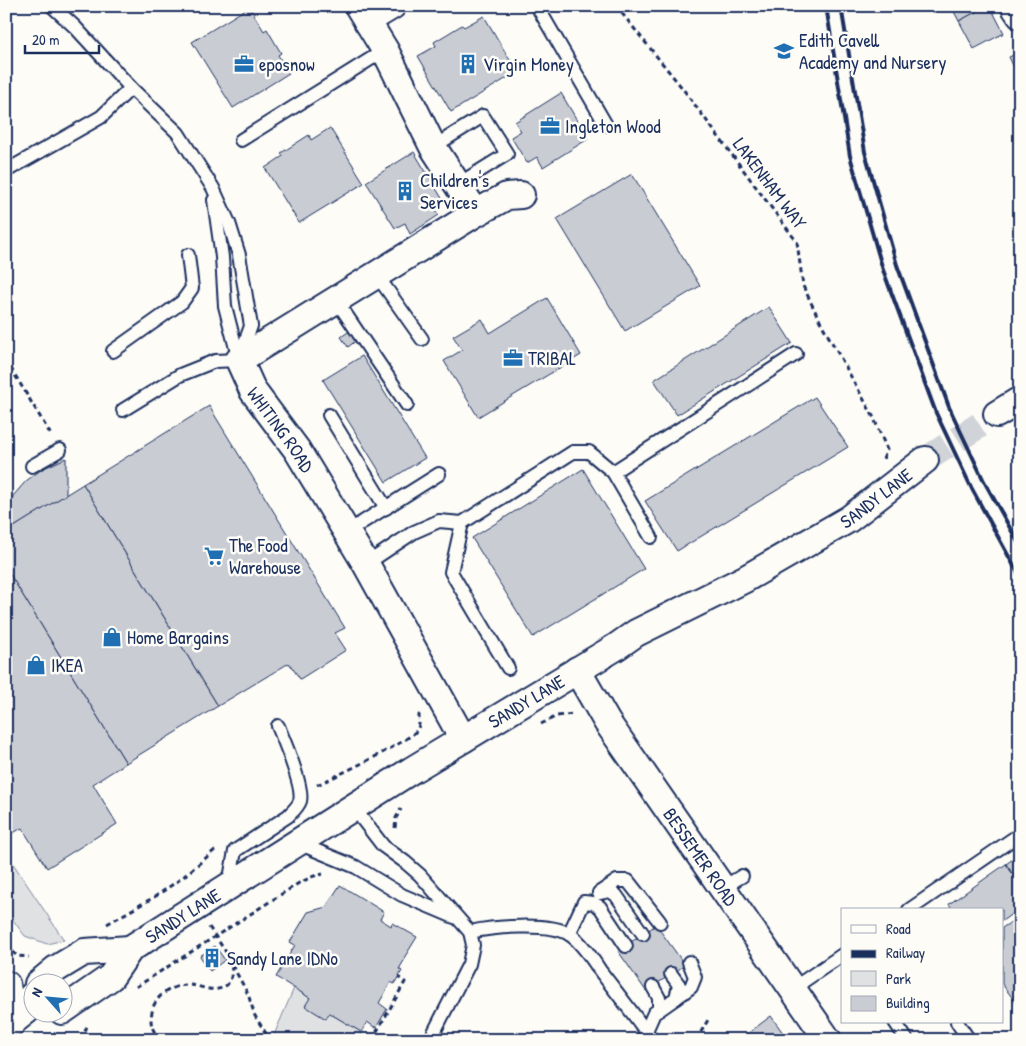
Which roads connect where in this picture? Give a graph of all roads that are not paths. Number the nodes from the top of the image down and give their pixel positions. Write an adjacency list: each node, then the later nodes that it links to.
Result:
1 (52, 6): 8 (lane)
2 (392, 6): 5 (street)
3 (537, 6): 9 (lane)
4 (1014, 6): 6 (street)
5 (363, 14): 7 (street)
6 (1020, 16)
7 (385, 50): 10 (lane); 11 (street)
8 (131, 88): 12 (lane); 14 (lane)
9 (606, 125)
10 (241, 140)
11 (433, 147): 13 (street); 13 (lane)
12 (6, 171)
13 (457, 185): 16 (street)
14 (213, 188): 23 (lane); 23 (lane)
15 (526, 201): 16 (street)
16 (476, 213): 18 (street)
17 (188, 255): 21 (lane)
18 (376, 274): 19 (street); 20 (lane)
19 (336, 300): 23 (street); 25 (lane)
20 (422, 340)
21 (113, 351)
22 (796, 354): 32 (lane)
23 (239, 360): 26 (lane); 36 (street, WHITING ROAD)
24 (1020, 400): 28 (street)
25 (408, 405)
26 (123, 410)
27 (329, 414): 34 (lane)
28 (997, 414)
29 (60, 450): 31 (lane)
30 (925, 460): 40 (street, SANDY LANE)
31 (32, 466)
32 (613, 472): 35 (lane); 37 (lane)
33 (439, 474): 34 (lane)
34 (386, 508): 36 (lane)
35 (462, 523): 38 (lane); 39 (lane)
36 (347, 532): 38 (street, WHITING ROAD)
37 (651, 537)
38 (366, 564): 42 (street, WHITING ROAD)
39 (508, 668)
40 (577, 670): 42 (street, SANDY LANE); 63 (street, BESSEMER ROAD)
41 (278, 726): 46 (lane)
42 (464, 739): 43 (street, SANDY LANE)
43 (353, 807): 45 (street, SANDY LANE); 50 (lane)
44 (1020, 834): 49 (lane)
45 (298, 843): 46 (street, SANDY LANE); 50 (lane)
46 (229, 886): 56 (street, SANDY LANE)
47 (599, 893): 48 (lane); 51 (lane); 54 (lane)
48 (584, 902): 53 (lane); 55 (lane)
49 (911, 908)
50 (459, 919): 52 (lane)
51 (660, 922)
52 (470, 932): 53 (lane); 71 (lane)
53 (569, 934): 70 (lane)
54 (643, 934)
55 (626, 946)
56 (130, 949): 59 (street, SANDY LANE); 65 (street, SANDY LANE)
57 (841, 956): 63 (lane)
58 (689, 962): 64 (lane)
59 (50, 974)
60 (671, 974): 64 (lane)
61 (6, 985): 67 (street)
62 (653, 986): 66 (lane)
63 (792, 989): 72 (street, BESSEMER ROAD)
64 (676, 998): 66 (lane)
65 (72, 1004)
66 (659, 1010): 70 (lane)
67 (22, 1016)
68 (896, 1024): 73 (lane)
69 (958, 1024): 74 (lane)
70 (649, 1036)
71 (430, 1040)
72 (828, 1040)
73 (907, 1040)
74 (968, 1040)

